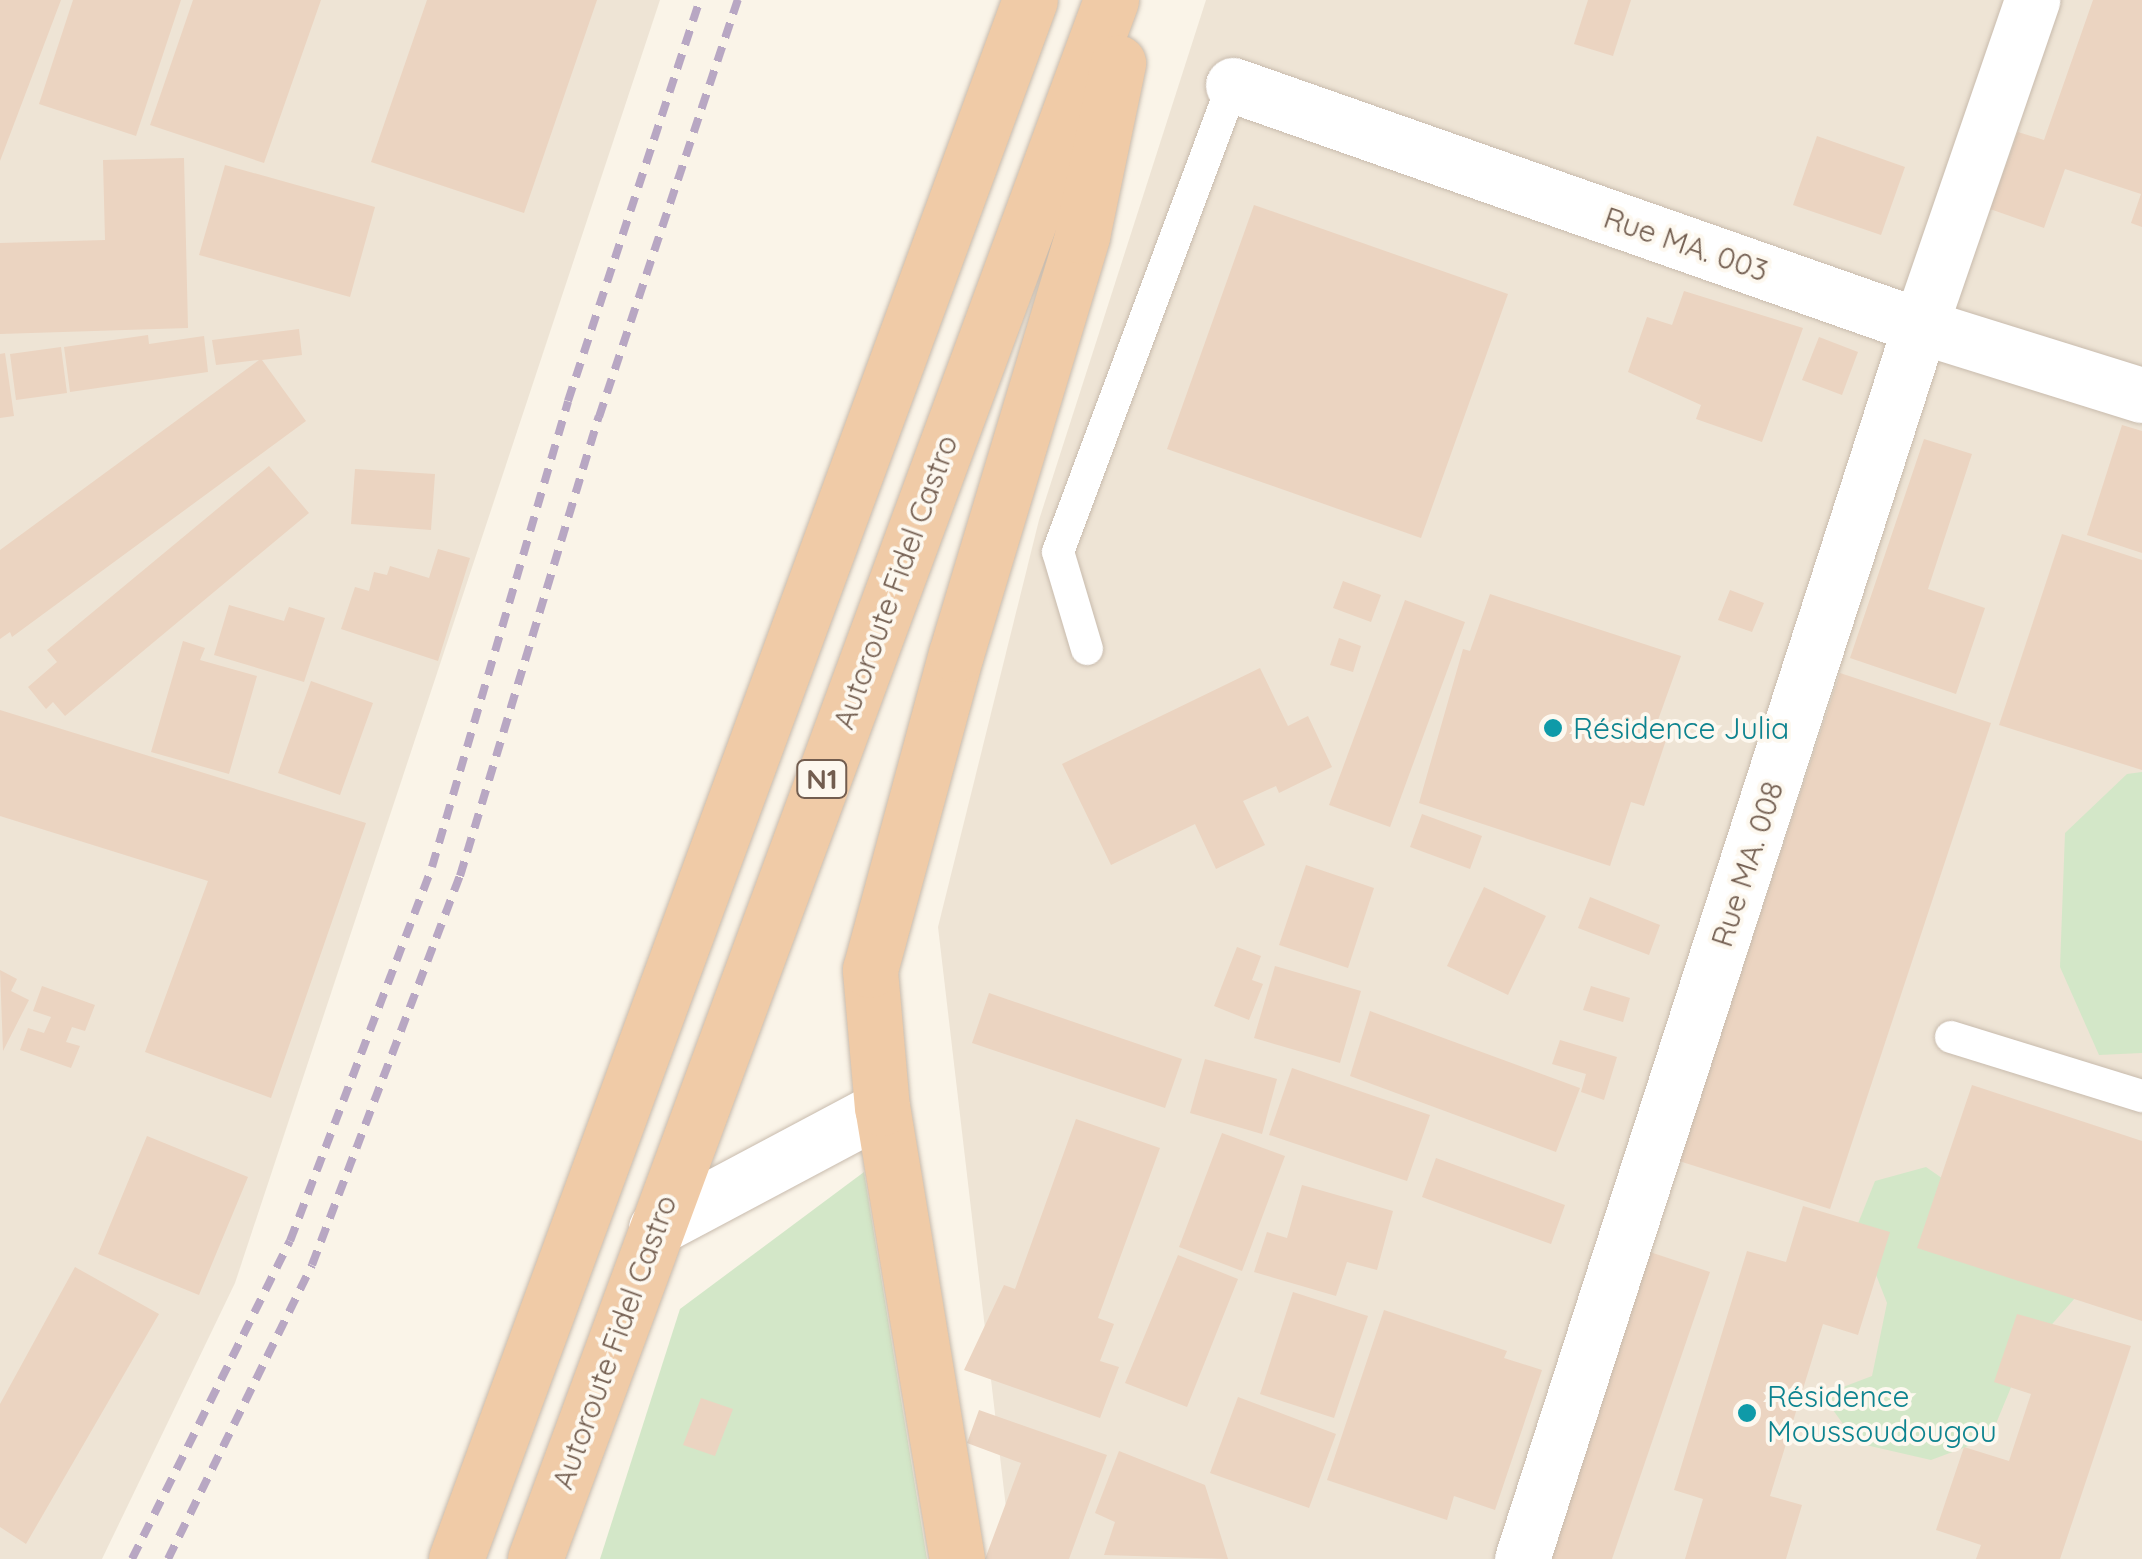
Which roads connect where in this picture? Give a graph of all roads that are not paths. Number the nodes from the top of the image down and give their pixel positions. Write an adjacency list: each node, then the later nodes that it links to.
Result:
1 (1030, 0): 13 (highway, N1)
2 (1111, 0): 12 (highway, Autoroute Fidel Castro / N1)
3 (1130, 0): 11 (highway)
4 (2032, 0): 6 (street, Rue MA. 008)
5 (1233, 85): 6 (street, Rue MA. 003); 8 (lane)
6 (1920, 326): 7 (street, Rue MA. 003); 16 (street, Rue MA. 008)
7 (2142, 395)
8 (1087, 649)
9 (1951, 1036): 10 (lane)
10 (2142, 1096)
11 (882, 1108): 12 (street); 15 (highway)
12 (656, 1228): 14 (highway, Autoroute Fidel Castro / N1)
13 (456, 1559)
14 (535, 1559)
15 (957, 1559)
16 (1522, 1559)

